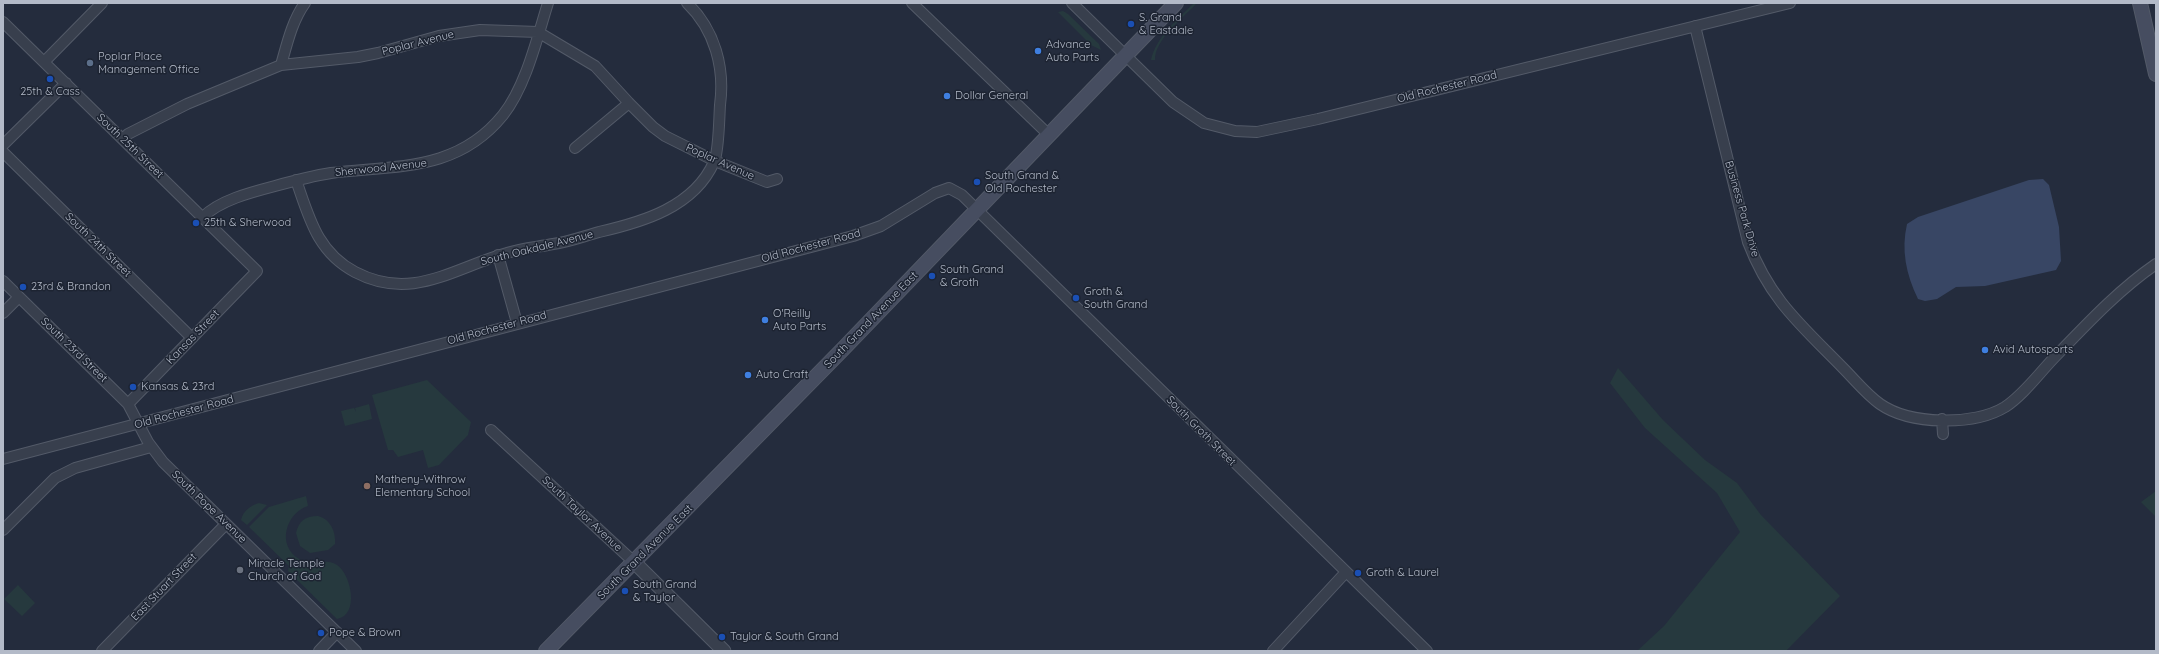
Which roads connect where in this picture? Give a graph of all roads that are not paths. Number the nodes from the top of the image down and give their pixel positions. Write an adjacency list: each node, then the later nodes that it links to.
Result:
1 (102, 3): 14 (street)
2 (305, 3): 15 (street)
3 (548, 3): 12 (street, Sherwood Avenue)
4 (687, 3): 24 (street)
5 (912, 3): 19 (street)
6 (1072, 3): 13 (street, Old Rochester Road)
7 (1176, 3): 13 (main road, South Grand Avenue East)
8 (1790, 3): 11 (street, Old Rochester Road)
9 (2140, 3): 16 (main road)
10 (3, 22): 14 (street, South 25th Street)
11 (1695, 26): 13 (street, Old Rochester Road); 38 (street, Business Park Drive)
12 (538, 32): 15 (street, Poplar Avenue); 18 (street, Poplar Avenue); 26 (street, Sherwood Avenue)
13 (1125, 55): 19 (main road, South Grand Avenue East)
14 (44, 62): 17 (street, South 25th Street)
15 (281, 65): 20 (street, Poplar Avenue)
16 (2156, 74)
17 (66, 83): 20 (street, South 25th Street); 21 (street)
18 (629, 103): 22 (street); 24 (street, Poplar Avenue)
19 (1048, 134): 27 (main road, South Grand Avenue East)
20 (123, 139): 28 (street, South 25th Street)
21 (3, 146)
22 (575, 148)
23 (3, 152): 36 (street, South 24th Street)
24 (715, 161): 25 (street, Poplar Avenue); 29 (street, South Oakdale Avenue)
25 (777, 179)
26 (296, 180): 28 (street, Sherwood Avenue); 29 (street, South Oakdale Avenue)
27 (976, 210): 35 (street, Old Rochester Road); 46 (main road, South Grand Avenue East); 47 (street, South Groth Street)
28 (203, 217): 31 (street, South 25th Street)
29 (498, 255): 35 (street)
30 (2156, 264): 38 (street, Business Park Drive)
31 (257, 271): 36 (street, Kansas Street)
32 (3, 281): 33 (street, South 23rd Street)
33 (19, 297): 34 (street); 37 (street, South 23rd Street)
34 (3, 313)
35 (516, 323): 39 (street, Old Rochester Road)
36 (192, 338): 37 (street, Kansas Street)
37 (128, 404): 39 (street, South 23rd Street)
38 (1942, 419): 41 (street)
39 (139, 424): 42 (street, South Pope Avenue); 43 (street, Old Rochester Road)
40 (491, 430): 46 (street, South Taylor Avenue)
41 (1943, 434)
42 (151, 447): 44 (street, South Pope Avenue); 45 (street)
43 (3, 459)
44 (226, 524): 48 (street, South Pope Avenue); 49 (street, East Stuart Street)
45 (3, 530)
46 (635, 562): 52 (main road, South Grand Avenue East); 53 (street, South Taylor Avenue)
47 (1346, 572): 54 (street); 55 (street, South Groth Street)
48 (337, 632): 50 (street); 51 (street, South Pope Avenue)
49 (102, 651)
50 (319, 651)
51 (356, 651)
52 (546, 651)
53 (724, 651)
54 (1273, 651)
55 (1427, 651)

